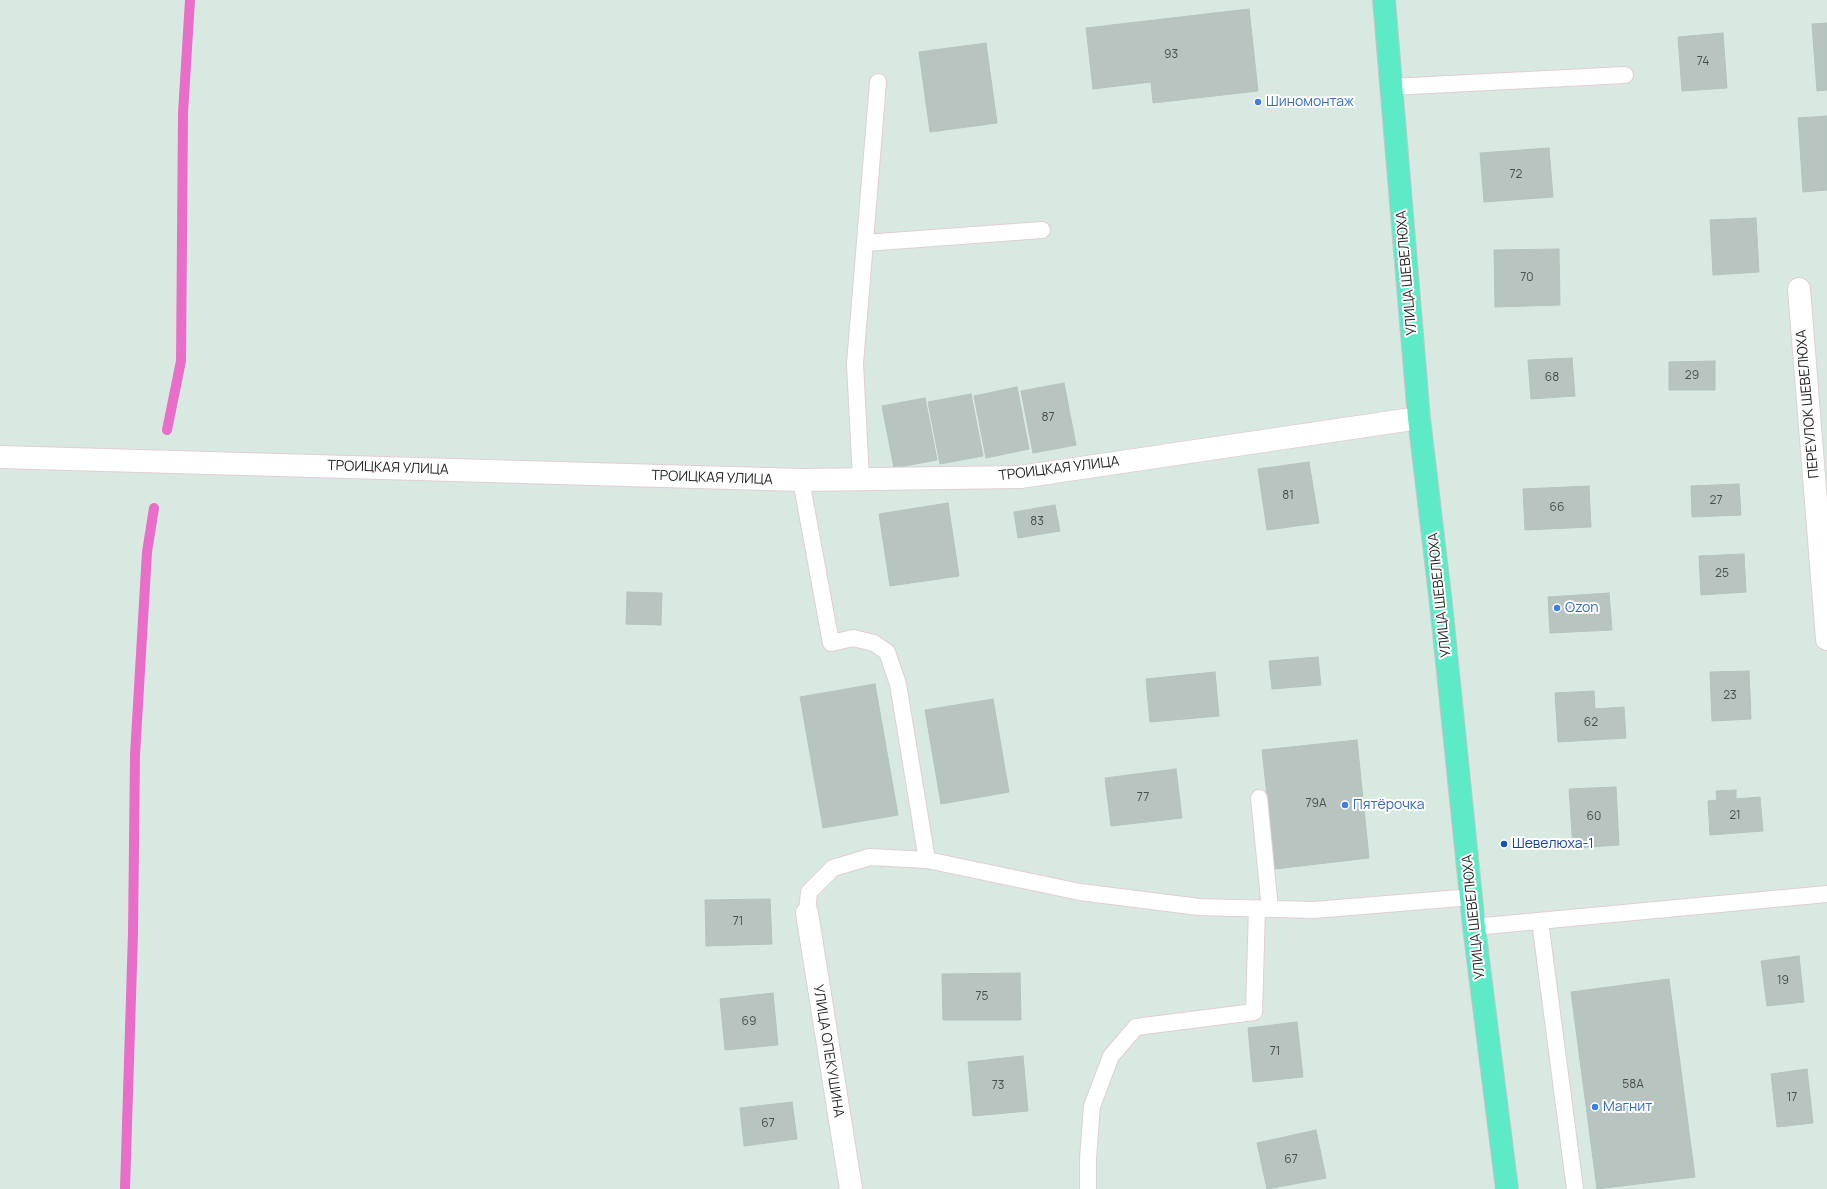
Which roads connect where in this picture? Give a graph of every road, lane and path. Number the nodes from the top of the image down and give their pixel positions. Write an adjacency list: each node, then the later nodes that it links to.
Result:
1 (1384, 0): 4 (main road, УЛИЦА ШЕВЕЛЮХА)
2 (1625, 75): 4 (lane)
3 (878, 82): 6 (lane)
4 (1391, 87): 8 (main road, УЛИЦА ШЕВЕЛЮХА)
5 (1042, 230): 6 (lane)
6 (865, 243): 10 (lane)
7 (1799, 289): 12 (street, ПЕРЕУЛОК ШЕВЕЛЮХА)
8 (1419, 418): 10 (street, ТРОИЦКАЯ УЛИЦА); 16 (main road, УЛИЦА ШЕВЕЛЮХА)
9 (0, 457): 11 (street, ТРОИЦКАЯ УЛИЦА)
10 (861, 479): 11 (street, ТРОИЦКАЯ УЛИЦА)
11 (801, 480): 14 (lane)
12 (1827, 639)
13 (1259, 798): 17 (lane)
14 (927, 860): 17 (lane); 18 (lane)
15 (1827, 894): 19 (lane)
16 (1472, 897): 17 (lane); 20 (main road, УЛИЦА ШЕВЕЛЮХА)
17 (1263, 909): 22 (lane)
18 (806, 913): 21 (street, УЛИЦА ОПЕКУШИНА)
19 (1540, 921): 20 (lane); 24 (lane)
20 (1474, 927): 23 (main road, УЛИЦА ШЕВЕЛЮХА)
21 (851, 1189)
22 (1088, 1189)
23 (1507, 1189)
24 (1575, 1189)

